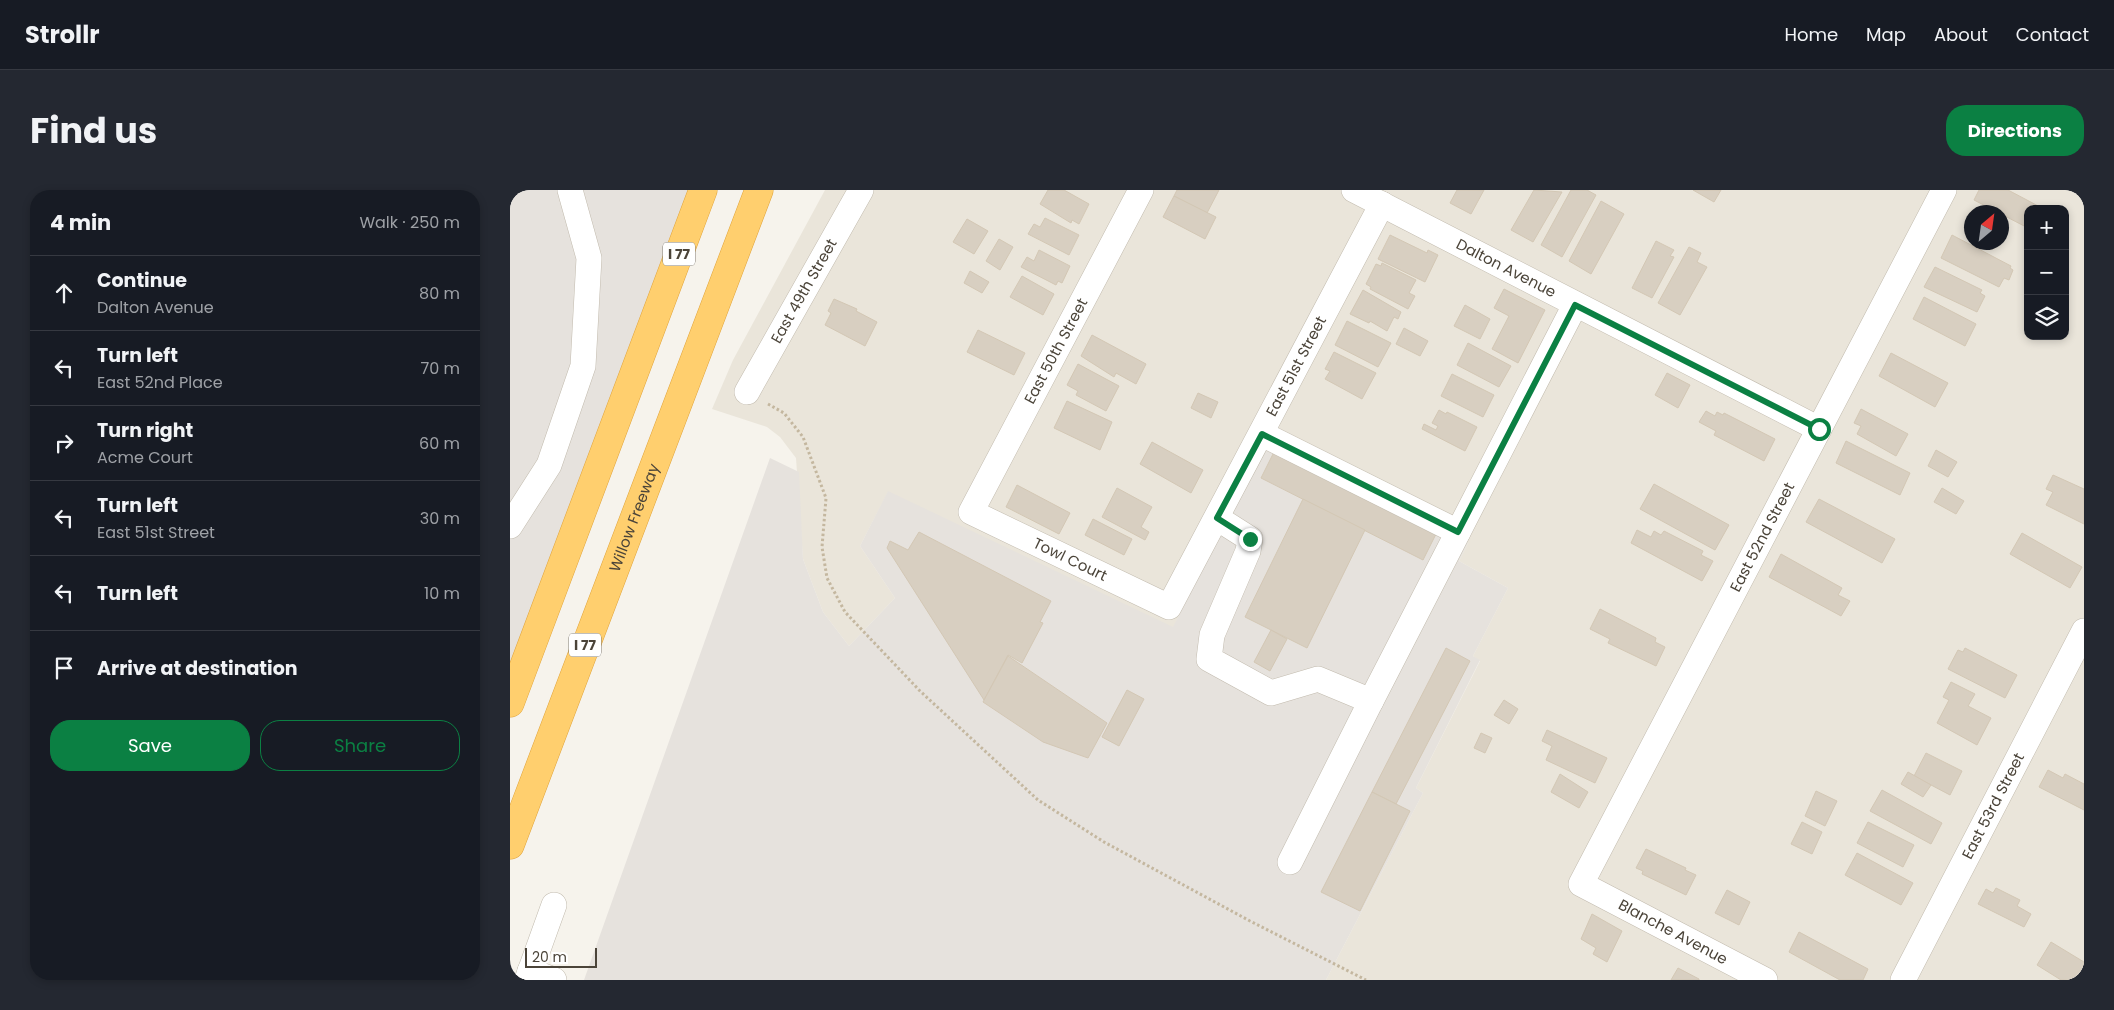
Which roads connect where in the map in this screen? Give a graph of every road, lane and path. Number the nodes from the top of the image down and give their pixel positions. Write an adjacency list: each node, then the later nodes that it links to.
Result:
1 (570, 190): 15 (street)
2 (703, 190): 20 (highway, I 77)
3 (759, 190): 21 (highway, Willow Freeway / I 77)
4 (861, 190): 10 (street, East 49th Street)
5 (1141, 190): 13 (street, East 50th Street)
6 (1354, 190): 8 (street, Dalton Avenue)
7 (1944, 190): 11 (street, East 52nd Street)
8 (1382, 204): 9 (street, Dalton Avenue); 12 (street, East 51st Street)
9 (1575, 305): 11 (street, Dalton Avenue); 16 (street)
10 (757, 398): 27 (path)
11 (1819, 429): 23 (street, East 52nd Street)
12 (1262, 434): 14 (street, East 51st Street); 16 (street)
13 (971, 512): 17 (street, Towl Court)
14 (1217, 518): 17 (street, East 51st Street); 19 (street)
15 (510, 526)
16 (1458, 532): 19 (street)
17 (1169, 607)
18 (2084, 631): 29 (street, East 53rd Street)
19 (1371, 701): 22 (street)
20 (510, 703)
21 (510, 845)
22 (1290, 862)
23 (1581, 884): 28 (street, Blanche Avenue)
24 (554, 905): 25 (street)
25 (529, 976): 26 (street)
26 (554, 980)
27 (1366, 980)
28 (1765, 980)
29 (1903, 980)

